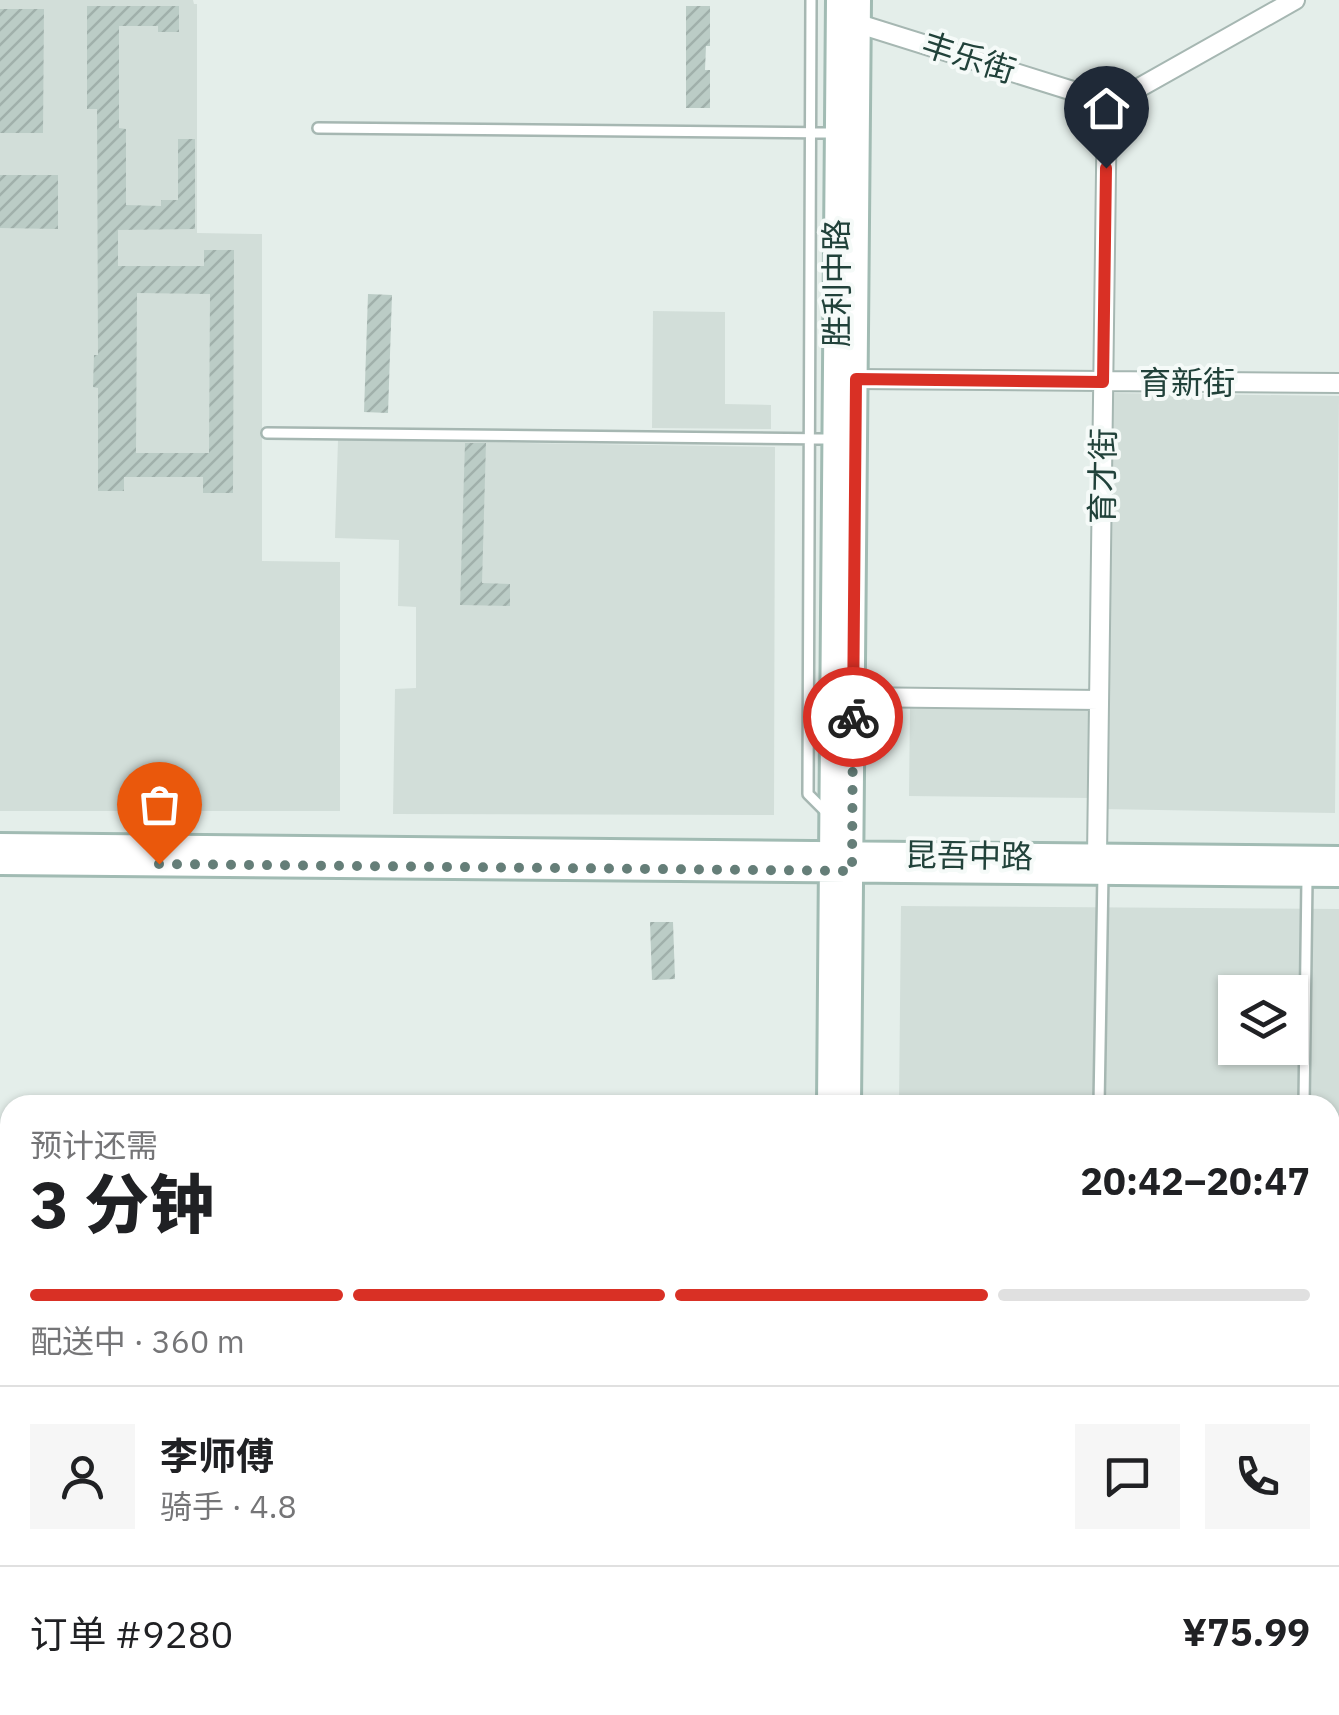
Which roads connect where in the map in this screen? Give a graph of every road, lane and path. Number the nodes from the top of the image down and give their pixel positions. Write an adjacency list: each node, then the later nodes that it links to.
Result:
1 (811, 0): 7 (lane)
2 (838, 0): 8 (street, 胜利中路)
3 (1295, 0): 5 (street)
4 (859, 12): 5 (street, 丰乐街); 9 (street, 胜利中路)
5 (1107, 97): 10 (street, 育才街)
6 (318, 128): 7 (lane)
7 (811, 133): 8 (lane); 13 (lane)
8 (837, 134): 14 (street, 胜利中路)
9 (856, 379): 10 (street, 育新街); 15 (street, 胜利中路)
10 (1103, 382): 11 (street, 育新街); 16 (street, 育才街)
11 (1339, 383)
12 (267, 433): 13 (lane)
13 (810, 439): 14 (lane); 17 (lane)
14 (835, 440): 17 (street, 胜利中路)
15 (853, 696): 16 (street); 21 (street, 胜利中路)
16 (1100, 700): 22 (street, 育才街)
17 (832, 818): 21 (street, 胜利中路)
18 (0, 846): 21 (street, 昆吾中路)
19 (1339, 858): 22 (street, 昆吾中路)
20 (0, 862): 21 (street, 昆吾中路)
21 (841, 862): 22 (street, 昆吾中路); 25 (street, 胜利中路); 26 (street, 胜利中路)
22 (1100, 864): 23 (street, 昆吾中路); 27 (lane)
23 (1307, 875): 24 (street, 昆吾中路); 28 (lane)
24 (1339, 875)
25 (829, 1095)
26 (850, 1095)
27 (1099, 1095)
28 (1304, 1095)

